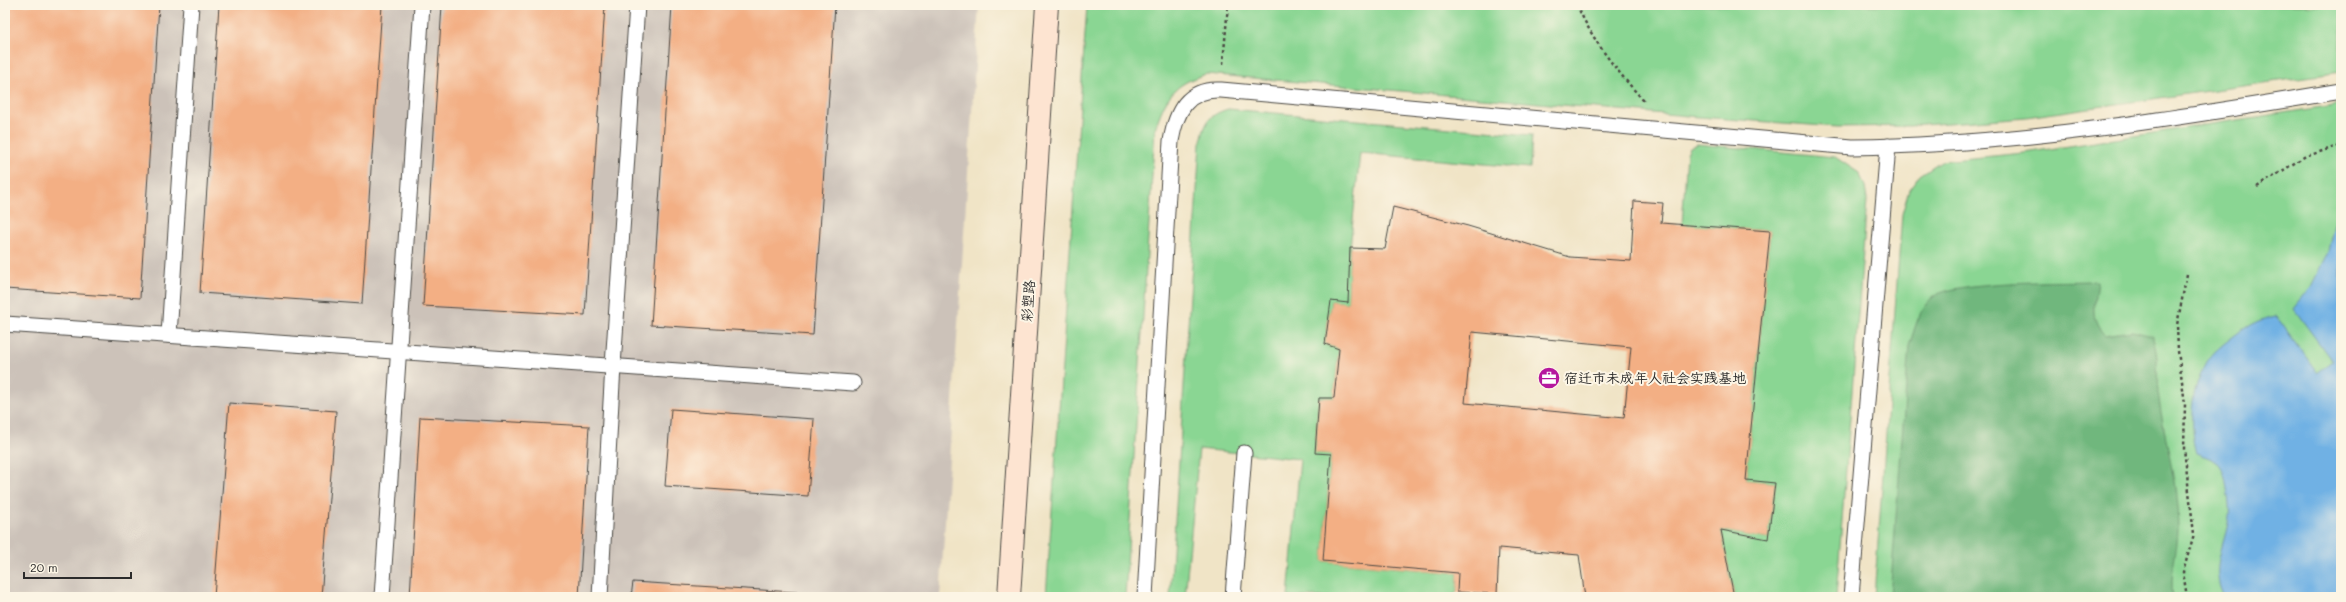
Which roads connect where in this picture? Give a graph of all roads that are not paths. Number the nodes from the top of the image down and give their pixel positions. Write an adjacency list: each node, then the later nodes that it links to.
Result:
1 (190, 5): 8 (lane)
2 (422, 5): 9 (lane)
3 (637, 5): 10 (lane)
4 (1047, 5): 15 (street, 彩塑路)
5 (2341, 91): 6 (lane)
6 (1888, 146): 16 (lane); 18 (lane)
7 (5, 324): 8 (lane)
8 (169, 335): 9 (lane)
9 (400, 350): 10 (lane); 13 (lane)
10 (613, 366): 11 (lane); 14 (lane)
11 (853, 383)
12 (1244, 453): 17 (lane)
13 (382, 597)
14 (600, 597)
15 (1009, 597)
16 (1145, 597)
17 (1233, 597)
18 (1851, 597)

